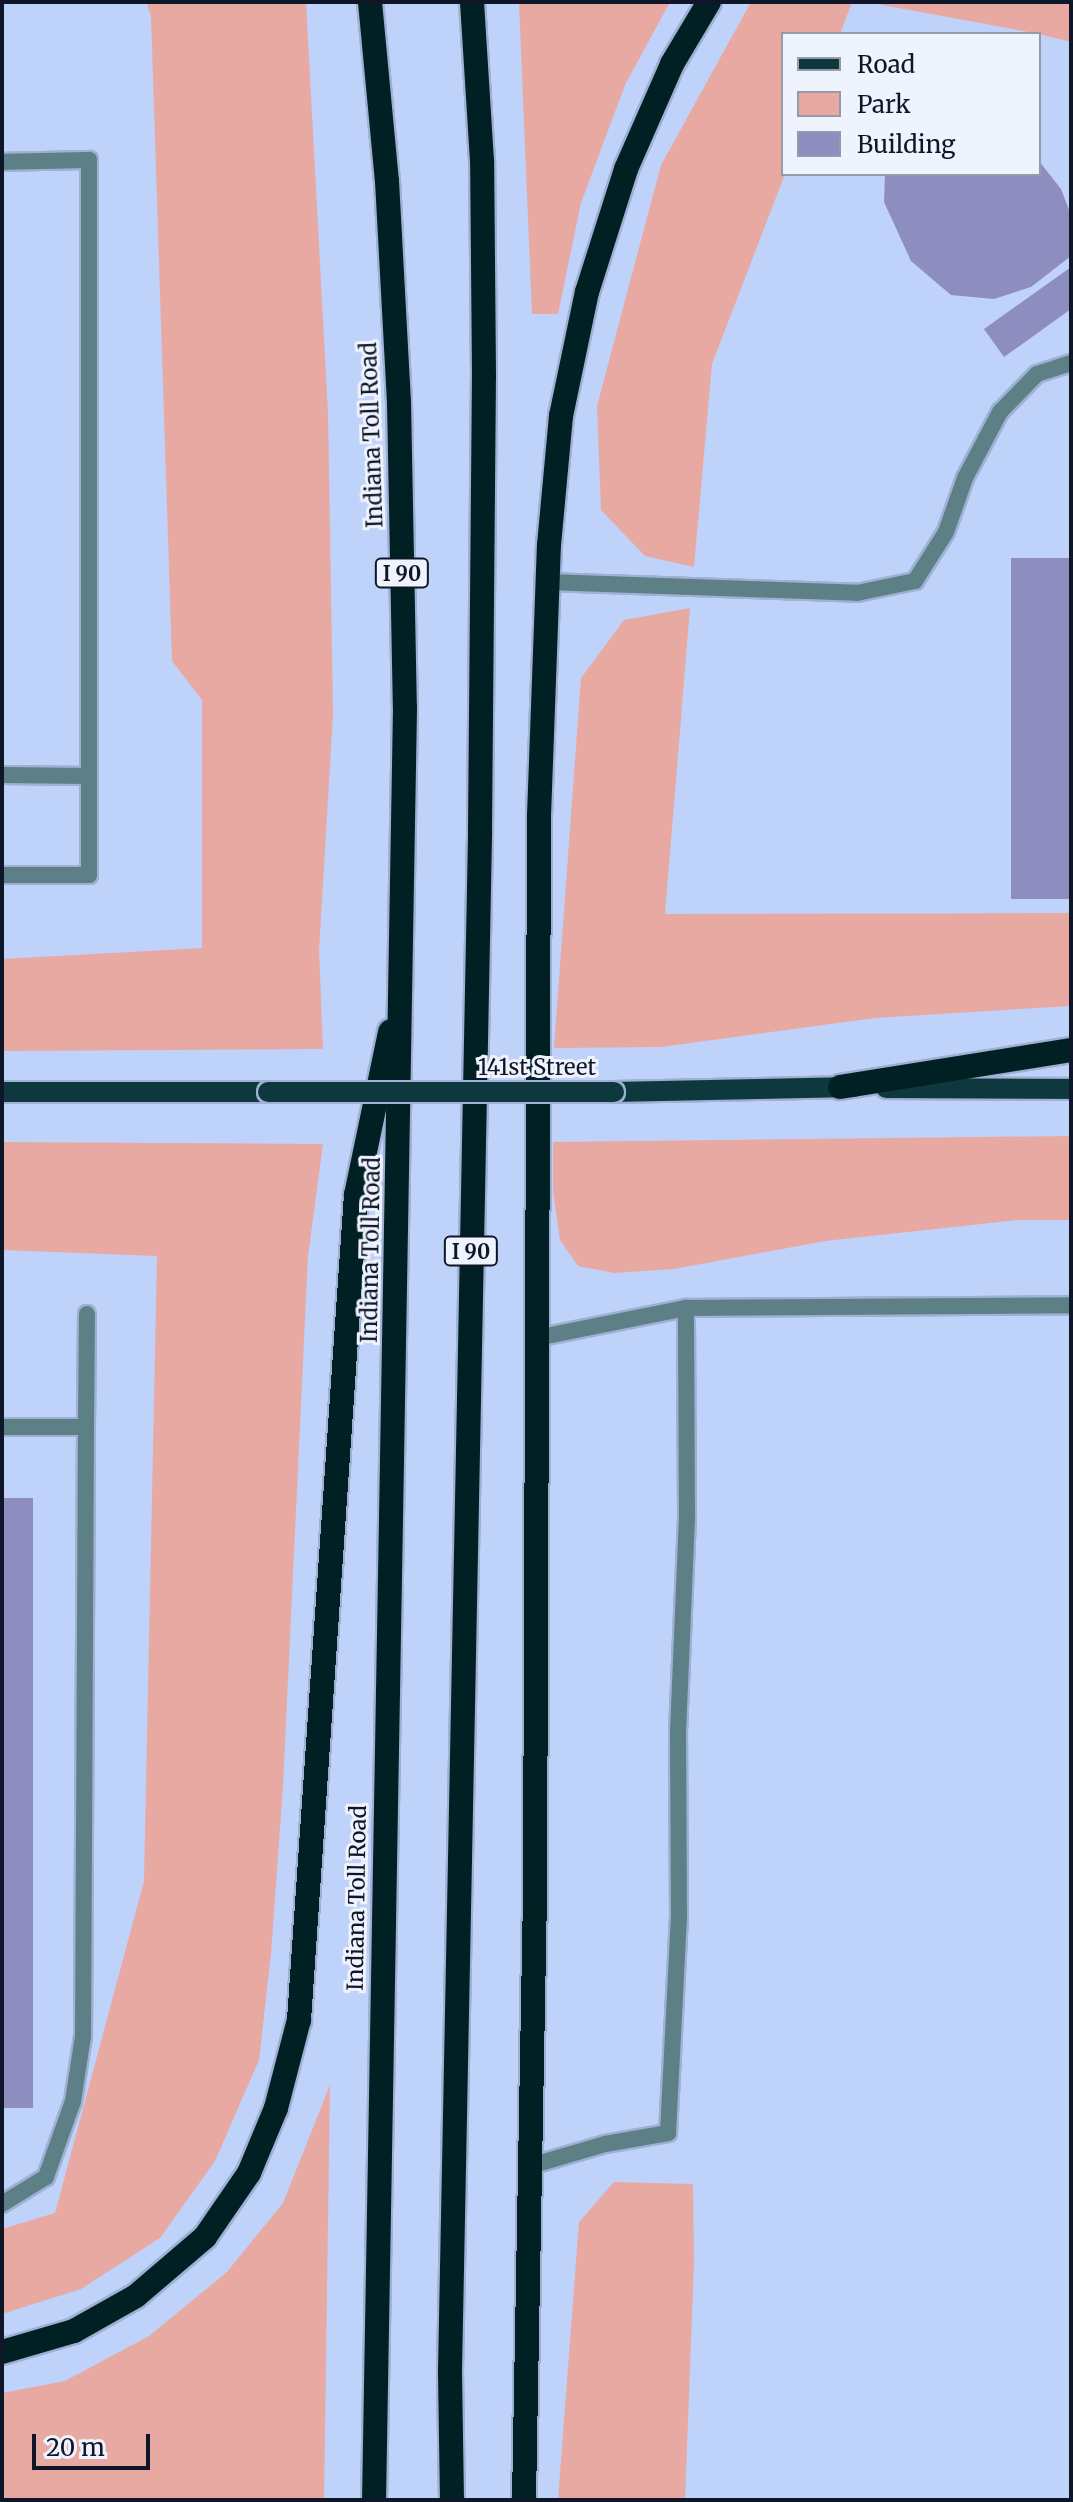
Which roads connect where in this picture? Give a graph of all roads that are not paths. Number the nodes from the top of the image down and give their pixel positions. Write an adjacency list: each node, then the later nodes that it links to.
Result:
1 (370, 2): 10 (highway, Indiana Toll Road / I 90)
2 (472, 2): 25 (highway, I 90)
3 (709, 2): 6 (highway)
4 (2, 162): 8 (lane)
5 (1071, 363): 6 (lane)
6 (548, 582): 18 (highway)
7 (2, 775): 8 (lane)
8 (88, 776): 9 (lane)
9 (2, 875)
10 (403, 975): 23 (highway); 24 (highway, Indiana Toll Road / I 90)
11 (1071, 1050): 12 (highway)
12 (840, 1087): 13 (main road, 141st Street); 14 (main road, 141st Street, bridge)
13 (1071, 1089)
14 (2, 1092)
15 (1071, 1305): 16 (lane)
16 (686, 1308): 18 (lane); 21 (lane)
17 (87, 1314): 20 (lane)
18 (536, 1338): 21 (highway)
19 (2, 1427): 20 (lane)
20 (86, 1427): 22 (lane)
21 (530, 2166): 26 (highway)
22 (2, 2204)
23 (2, 2352)
24 (374, 2500)
25 (452, 2500)
26 (524, 2500)

